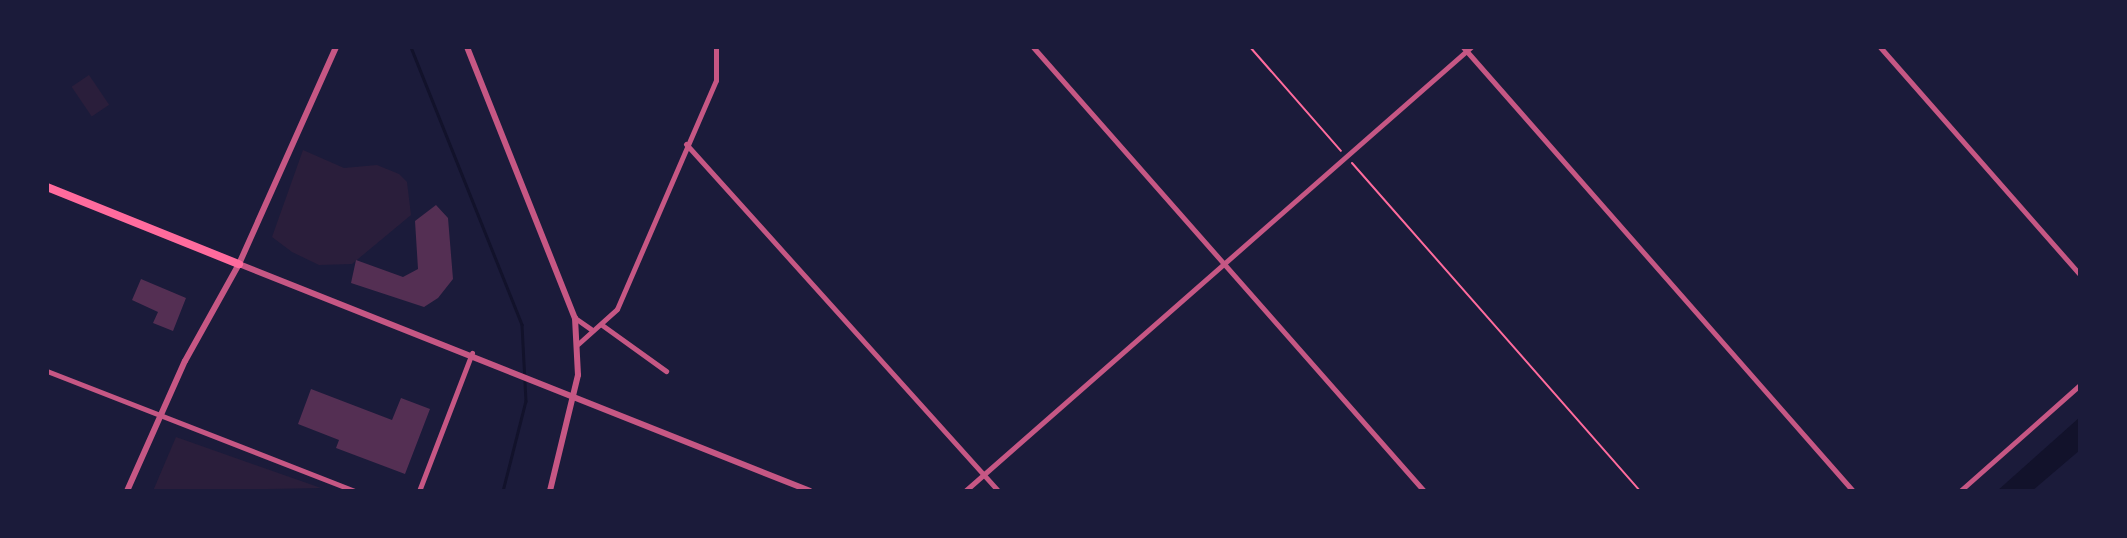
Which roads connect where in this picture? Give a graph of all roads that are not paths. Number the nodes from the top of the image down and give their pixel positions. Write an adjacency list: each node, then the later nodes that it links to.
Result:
1 (336, 47): 9 (street)
2 (467, 47): 12 (street)
3 (716, 47): 7 (street)
4 (1032, 47): 10 (street)
5 (1880, 47): 11 (street)
6 (1467, 49): 10 (street); 31 (street)
7 (686, 144): 13 (street); 22 (street)
8 (47, 187): 9 (main road)
9 (239, 264): 16 (street); 21 (street)
10 (1224, 265): 22 (street); 30 (street)
11 (2080, 275)
12 (575, 318): 14 (street); 15 (street)
13 (602, 325): 14 (street); 18 (street)
14 (591, 329): 15 (street)
15 (578, 344): 20 (street)
16 (472, 353): 20 (street); 25 (street)
17 (47, 372): 21 (street)
18 (666, 372)
19 (2080, 385): 32 (street)
20 (573, 397): 26 (street); 27 (street)
21 (159, 414): 23 (street); 24 (street)
22 (984, 476): 28 (street); 29 (street)
23 (127, 491)
24 (355, 491)
25 (419, 491)
26 (550, 491)
27 (810, 491)
28 (965, 491)
29 (998, 491)
30 (1424, 491)
31 (1853, 491)
32 (1960, 491)

